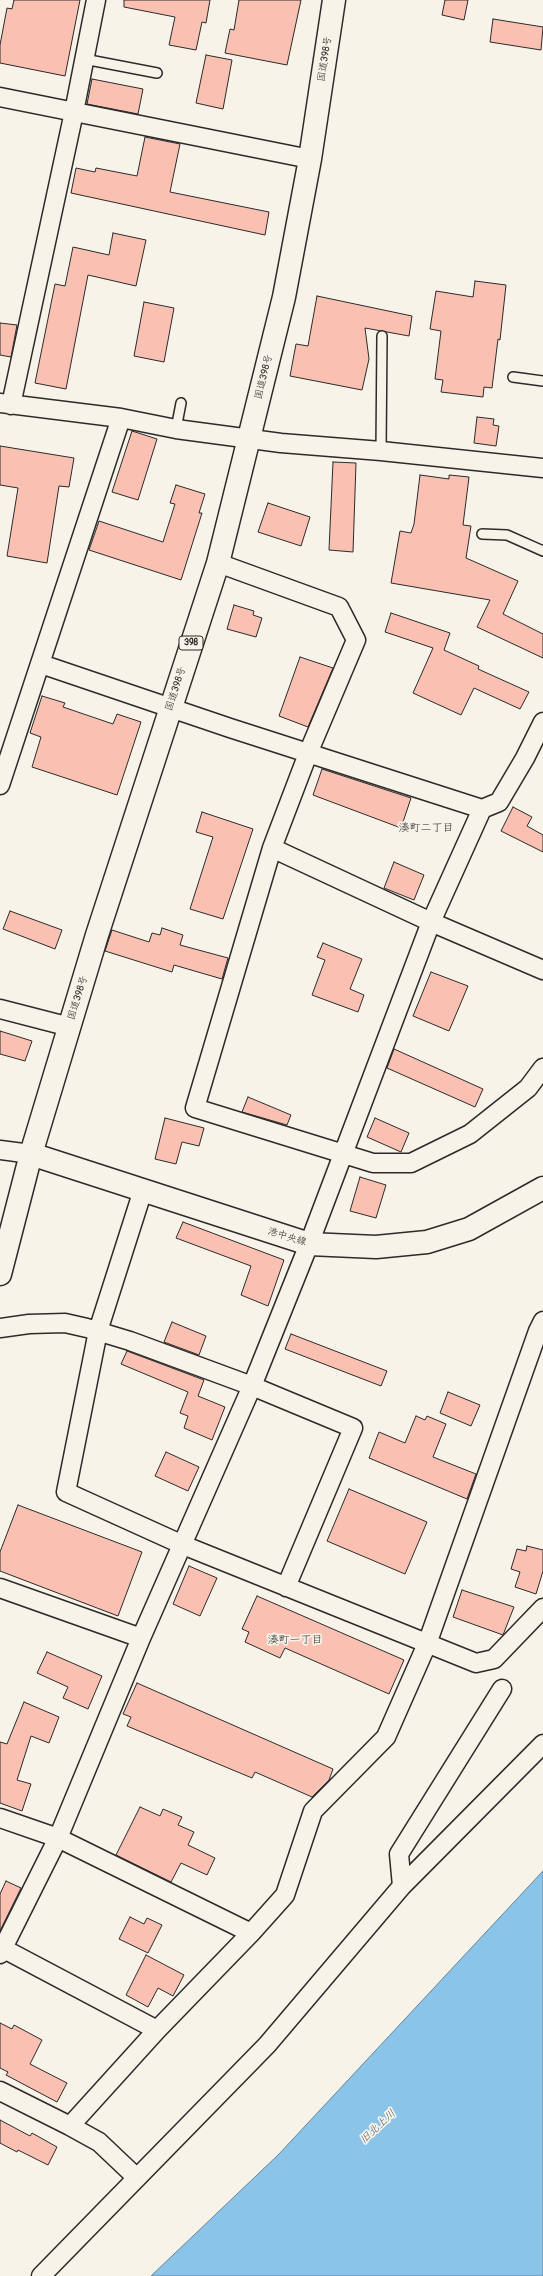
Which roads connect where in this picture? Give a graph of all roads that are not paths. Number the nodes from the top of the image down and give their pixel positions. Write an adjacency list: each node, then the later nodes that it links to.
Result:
1 (96, 0): 3 (street)
2 (334, 0): 7 (main road, 国道398号 / 398)
3 (84, 59): 4 (lane); 6 (street)
4 (157, 73)
5 (0, 98): 6 (street)
6 (74, 112): 7 (street); 12 (street)
7 (310, 160): 15 (main road, 国道398号 / 398)
8 (382, 336): 16 (lane)
9 (513, 377): 10 (lane)
10 (543, 381)
11 (181, 403): 14 (lane)
12 (5, 404): 13 (street)
13 (121, 418): 14 (street); 21 (street)
14 (176, 429): 15 (street)
15 (249, 439): 16 (street); 20 (main road, 国道398号 / 398)
16 (381, 451): 17 (street)
17 (543, 468)
18 (482, 534): 19 (lane)
19 (543, 551)
20 (218, 563): 22 (main road, 国道398号 / 398); 24 (street)
21 (41, 664): 22 (street); 25 (street)
22 (170, 706): 24 (street); 32 (main road, 国道398号 / 398)
23 (543, 722): 27 (street)
24 (309, 751): 27 (street); 28 (street)
25 (3, 767): 26 (street)
26 (0, 785)
27 (482, 808): 29 (street)
28 (272, 848): 29 (street); 36 (street)
29 (431, 922): 30 (street); 36 (street)
30 (543, 970)
31 (0, 1009): 32 (street)
32 (70, 1027): 35 (main road, 国道398号 / 398)
33 (543, 1068): 36 (street)
34 (0, 1150): 35 (street)
35 (31, 1154): 38 (main road, 港中央線); 39 (main road, 国道398号 / 398)
36 (343, 1155): 40 (street)
37 (543, 1188): 40 (main road, 港中央線)
38 (143, 1190): 40 (main road, 港中央線); 44 (street)
39 (4, 1242): 41 (main road, 国道398号 / 398)
40 (309, 1244): 45 (street)
41 (0, 1274)
42 (543, 1321): 51 (street)
43 (0, 1328): 44 (street)
44 (98, 1331): 45 (street); 46 (street)
45 (252, 1386): 46 (street); 47 (street)
46 (183, 1545): 47 (street); 50 (street)
47 (286, 1587): 51 (street)
48 (0, 1588): 50 (street)
49 (543, 1608): 51 (street)
50 (141, 1638): 55 (street)
51 (427, 1644): 57 (street)
52 (502, 1689): 56 (street)
53 (543, 1744): 56 (street)
54 (0, 1818): 55 (street)
55 (58, 1838): 57 (street); 58 (street)
56 (402, 1886): 62 (street)
57 (252, 1934): 59 (street)
58 (1, 1951): 59 (street)
59 (157, 2030): 61 (street)
60 (0, 2091): 61 (street)
61 (70, 2126): 62 (street)
62 (137, 2178): 63 (street)
63 (41, 2276)

